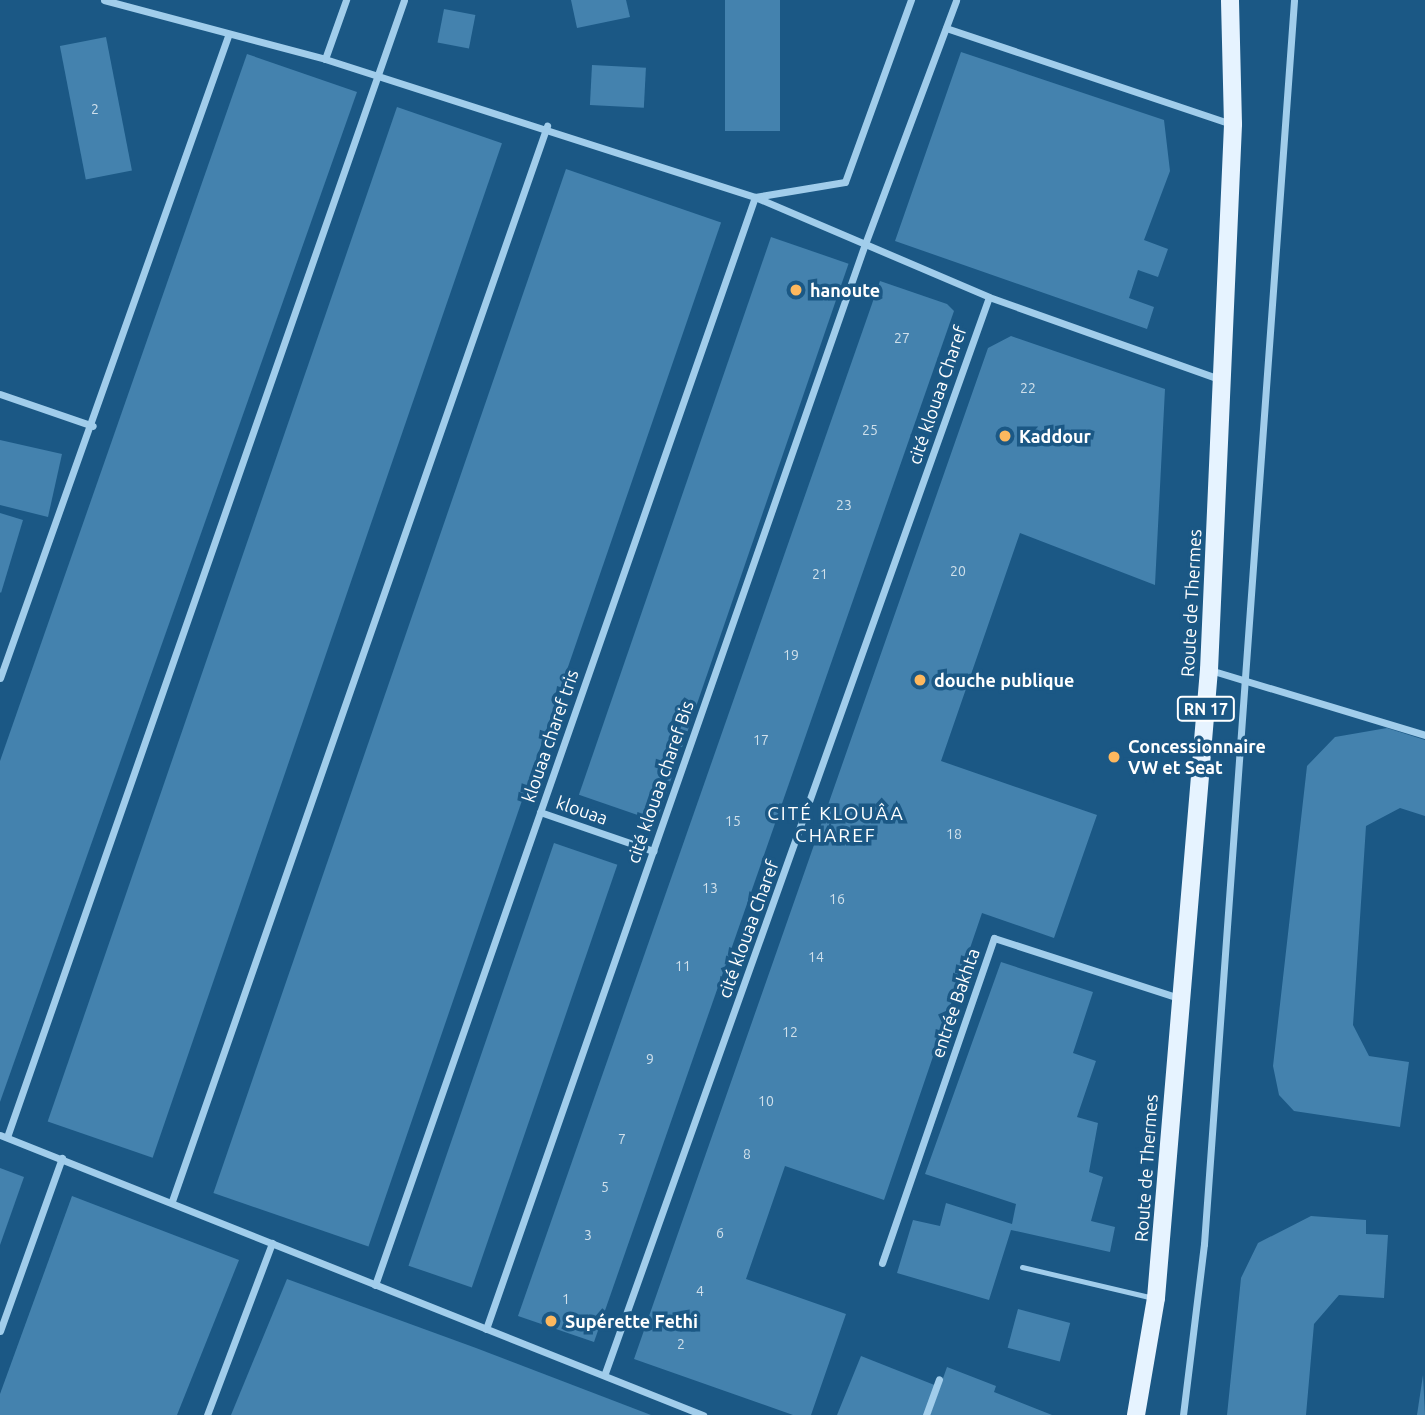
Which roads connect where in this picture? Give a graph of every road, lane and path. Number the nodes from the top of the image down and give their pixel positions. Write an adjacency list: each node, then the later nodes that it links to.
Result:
1 (104, 0): 9 (street)
2 (346, 0): 10 (street)
3 (404, 0): 11 (street)
4 (911, 0): 14 (street)
5 (956, 0): 8 (street, cité klouaa charef Bis)
6 (1230, 0): 12 (main road, Route de Thermes / RN 17)
7 (1294, 0): 22 (street)
8 (946, 28): 12 (street); 15 (street, cité klouaa charef Bis)
9 (228, 36): 10 (street); 19 (street)
10 (325, 59): 11 (street)
11 (377, 75): 13 (street); 27 (street)
12 (1233, 124): 17 (main road, Route de Thermes / RN 17)
13 (547, 127): 14 (street); 29 (street)
14 (755, 197): 15 (street); 24 (street, klouaa charef tris)
15 (865, 244): 16 (street); 25 (street, cité klouaa charef Bis)
16 (989, 297): 17 (street); 37 (street, cité klouaa Charef)
17 (1222, 380): 20 (main road, Route de Thermes / RN 17)
18 (0, 394): 19 (street)
19 (93, 426): 21 (street)
20 (1209, 670): 22 (street); 26 (main road, Route de Thermes / RN 17)
21 (0, 678)
22 (1247, 681): 23 (street); 44 (street)
23 (1425, 735)
24 (540, 812): 25 (street, klouaa); 33 (street, klouaa charef tris)
25 (653, 852): 35 (street, cité klouaa charef Bis)
26 (1180, 998): 31 (street, entrée Bakhta); 34 (main road, Route de Thermes / RN 17)
27 (4, 1136): 28 (street)
28 (62, 1158): 29 (street); 36 (street)
29 (172, 1201): 30 (street)
30 (272, 1243): 33 (street); 40 (street)
31 (882, 1263)
32 (1022, 1267): 34 (lane)
33 (375, 1285): 35 (street)
34 (1156, 1298): 43 (main road, Route de Thermes / RN 17)
35 (486, 1329): 37 (street)
36 (0, 1331)
37 (605, 1373): 39 (street)
38 (939, 1378): 42 (street)
39 (690, 1413): 41 (street)
40 (207, 1415)
41 (703, 1415)
42 (926, 1415)
43 (1136, 1415)
44 (1183, 1415)

